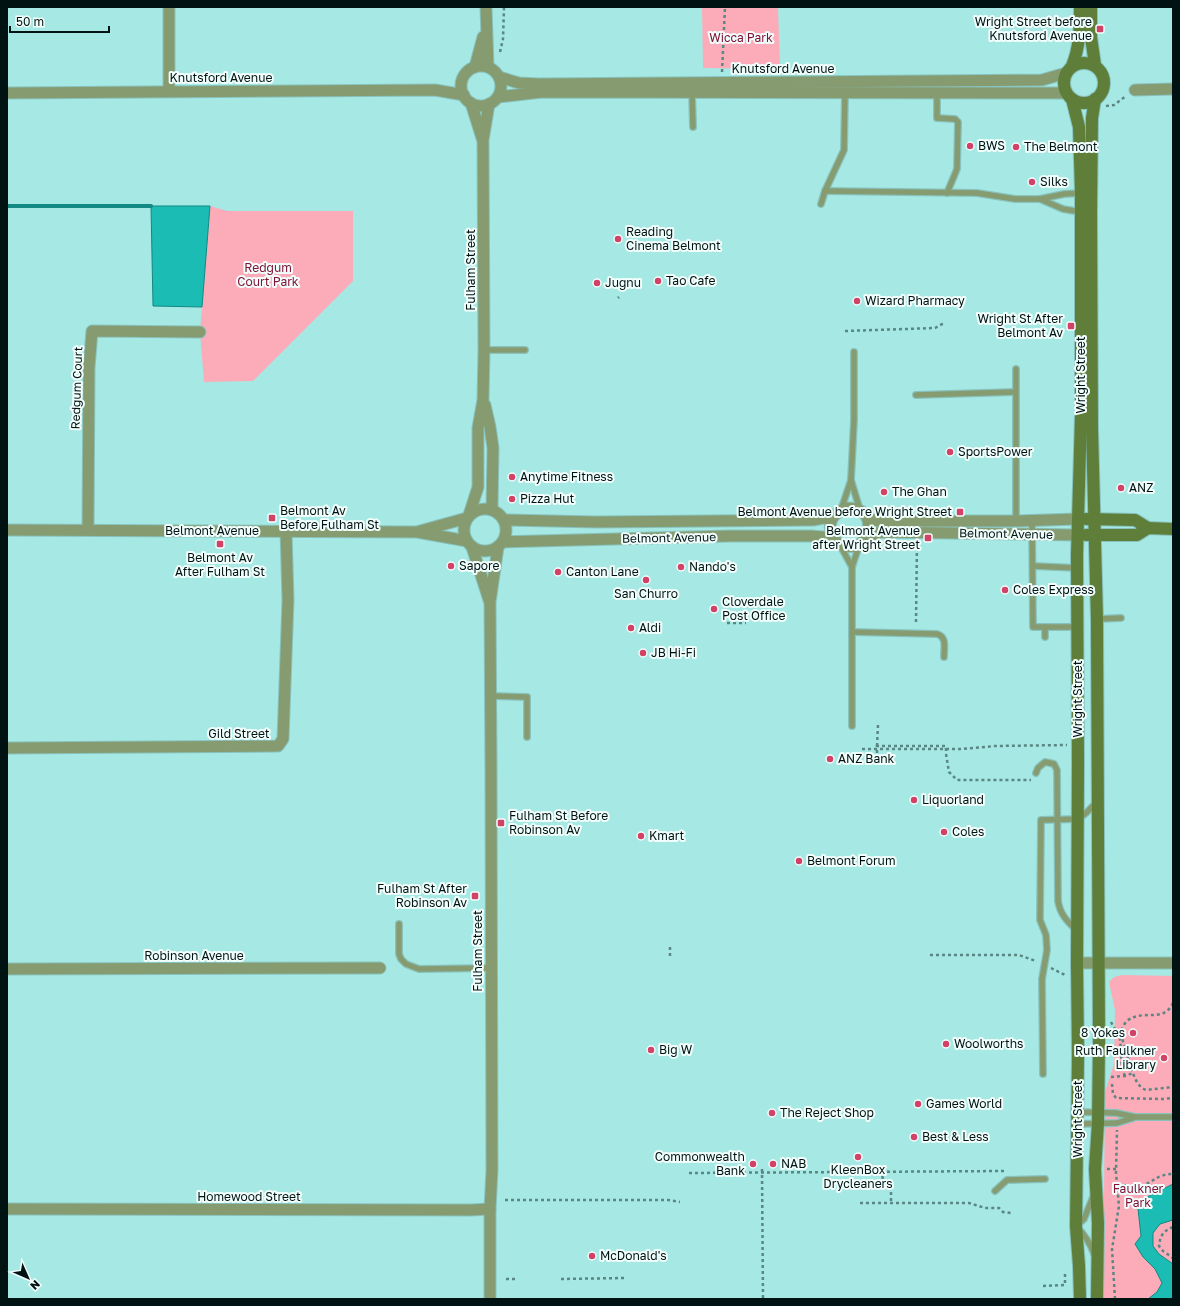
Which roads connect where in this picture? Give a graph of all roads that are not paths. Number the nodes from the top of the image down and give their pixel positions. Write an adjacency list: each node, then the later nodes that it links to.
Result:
1 (169, 7): 18 (street)
2 (486, 7): 5 (street)
3 (1080, 7): 9 (street, Wright Street)
4 (1091, 7): 6 (street, Wright Street)
5 (486, 26): 7 (street); 8 (street)
6 (1095, 66): 9 (street); 24 (street, Wright Street)
7 (475, 67): 8 (street); 11 (street)
8 (488, 67): 10 (street)
9 (1069, 70): 12 (street, Knutsford Avenue); 21 (street, Wright Street)
10 (499, 77): 13 (street, Knutsford Avenue); 23 (street, Fulham Street)
11 (462, 80): 16 (street, Knutsford Avenue); 22 (street, Fulham Street)
12 (937, 81): 14 (street, Knutsford Avenue); 20 (lane)
13 (692, 88): 14 (street, Knutsford Avenue); 14 (street, Knutsford Avenue); 23 (street, Knutsford Avenue); 25 (lane)
14 (845, 88): 20 (street, Knutsford Avenue); 27 (lane)
15 (1173, 89): 17 (street)
16 (435, 90): 18 (street, Knutsford Avenue); 22 (street, Knutsford Avenue)
17 (1135, 90)
18 (168, 91): 19 (street, Knutsford Avenue)
19 (7, 93)
20 (937, 93): 21 (street, Knutsford Avenue); 28 (lane)
21 (1069, 96): 24 (street); 29 (street, Wright Street)
22 (467, 99): 23 (street); 26 (street, Fulham Street)
23 (494, 101): 26 (street, Fulham Street)
24 (1100, 103): 29 (street, Wright Street)
25 (693, 127)
26 (483, 140): 34 (street, Fulham Street)
27 (825, 191): 28 (lane); 31 (lane)
28 (947, 193): 30 (lane)
29 (1086, 193): 30 (lane); 32 (street, Wright Street)
30 (1040, 199): 32 (lane)
31 (821, 204)
32 (1086, 212): 46 (street, Wright Street); 47 (street, Wright Street)
33 (200, 332): 54 (street, Redgum Court)
34 (484, 350): 35 (lane); 40 (street, Fulham Street)
35 (525, 350)
36 (854, 352): 41 (lane)
37 (1016, 369): 38 (lane)
38 (1015, 392): 39 (lane); 50 (lane)
39 (916, 395)
40 (484, 400): 42 (street, Fulham Street); 45 (street, Fulham Street)
41 (851, 480): 43 (lane); 44 (lane)
42 (492, 509): 45 (street, Belmont Avenue); 48 (street)
43 (838, 513): 44 (street, Belmont Avenue); 48 (street, Belmont Avenue); 60 (street)
44 (864, 514): 50 (street, Belmont Avenue); 61 (street)
45 (468, 517): 56 (street, Belmont Avenue); 62 (street)
46 (1094, 518): 47 (street, Belmont Avenue); 51 (street, Belmont Avenue); 59 (street, Wright Street)
47 (1078, 519): 49 (street, Belmont Avenue); 58 (street, Wright Street)
48 (505, 520): 63 (street)
49 (1032, 520): 50 (street, Belmont Avenue); 57 (lane)
50 (1016, 521)
51 (1148, 528): 52 (street, Belmont Avenue); 59 (street, Belmont Avenue)
52 (1173, 528)
53 (7, 530): 54 (street, Belmont Avenue)
54 (88, 530): 55 (street, Belmont Avenue)
55 (286, 531): 56 (street, Belmont Avenue); 78 (street, Gild Street)
56 (417, 532): 62 (street, Belmont Avenue)
57 (1032, 534): 58 (street, Belmont Avenue); 61 (street, Belmont Avenue); 64 (lane)
58 (1078, 535): 59 (street, Belmont Avenue); 66 (street, Wright Street)
59 (1094, 535): 69 (street, Wright Street)
60 (837, 541): 61 (street, Belmont Avenue); 63 (street, Belmont Avenue); 65 (lane)
61 (862, 543): 65 (lane)
62 (469, 544): 63 (street, Belmont Avenue); 67 (street, Fulham Street)
63 (501, 545): 67 (street, Fulham Street)
64 (1033, 566): 66 (lane); 70 (lane)
65 (852, 567): 72 (lane)
66 (1077, 568): 71 (street, Wright Street)
67 (490, 602): 75 (street, Fulham Street)
68 (1121, 618): 69 (lane)
69 (1097, 620): 80 (street, Wright Street)
70 (1045, 627): 71 (lane); 73 (lane)
71 (1077, 627): 81 (street, Wright Street)
72 (852, 632): 74 (lane); 76 (lane)
73 (1045, 637)
74 (944, 657)
75 (491, 696): 77 (lane); 88 (street, Fulham Street)
76 (852, 726)
77 (527, 737)
78 (7, 748)
79 (1036, 773): 83 (lane)
80 (1097, 801): 81 (lane); 84 (street, Wright Street)
81 (1078, 819): 83 (street, Wright Street); 90 (lane)
82 (399, 924): 88 (lane)
83 (1078, 932): 85 (street, Wright Street)
84 (1099, 962): 85 (street); 86 (street); 94 (street, Wright Street)
85 (1077, 963): 93 (street, Wright Street)
86 (1173, 963)
87 (380, 968): 89 (street, Robinson Avenue)
88 (491, 968): 99 (street, Fulham Street)
89 (7, 969)
90 (1043, 1074)
91 (1135, 1117): 92 (lane); 94 (lane); 94 (lane)
92 (1173, 1117)
93 (1077, 1118): 94 (lane); 94 (lane); 100 (street, Wright Street)
94 (1098, 1118): 96 (street, Wright Street)
95 (1045, 1179): 97 (lane)
96 (1096, 1188): 100 (lane); 101 (street, Wright Street)
97 (994, 1191)
98 (7, 1209): 99 (street, Homewood Street)
99 (490, 1209): 102 (street, Fulham Street)
100 (1076, 1226): 101 (lane); 103 (street, Wright Street)
101 (1097, 1262): 104 (street, Wright Street)
102 (490, 1299)
103 (1080, 1299)
104 (1097, 1299)

